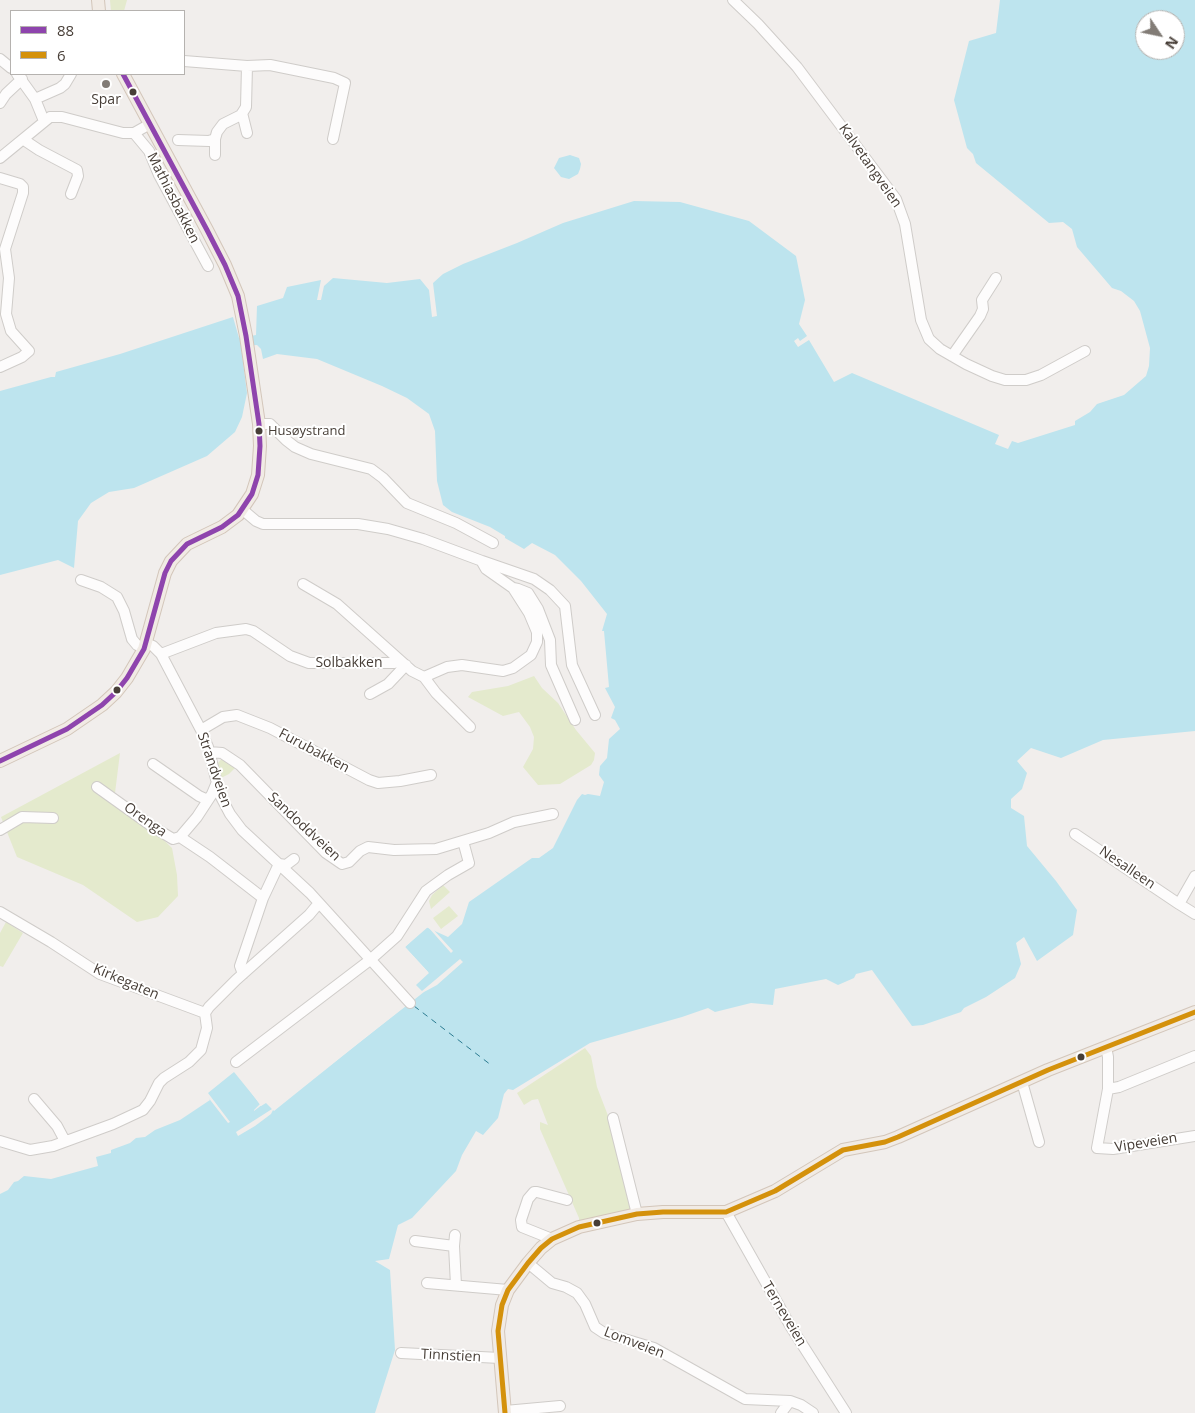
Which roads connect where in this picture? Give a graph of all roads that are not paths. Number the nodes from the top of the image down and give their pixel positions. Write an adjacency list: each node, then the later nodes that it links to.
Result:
1 (733, 0): 27 (street, Kalvetangveien)
2 (0, 58): 5 (street)
3 (185, 61): 4 (street)
4 (247, 66): 11 (street); 17 (street)
5 (10, 67)
6 (70, 75): 9 (street)
7 (124, 75): 13 (main road)
8 (19, 76): 9 (street); 10 (street)
9 (35, 99): 12 (street)
10 (0, 103)
11 (242, 113): 15 (street); 16 (street)
12 (44, 121): 14 (street); 18 (street)
13 (150, 124): 14 (street); 29 (main road)
14 (134, 133): 24 (street, Mathiasbakken)
15 (247, 133)
16 (215, 139): 19 (street); 20 (street)
17 (334, 139)
18 (24, 140): 21 (street); 23 (street)
19 (178, 140)
20 (215, 155)
21 (0, 158)
22 (0, 178): 28 (street)
23 (71, 194)
24 (208, 266)
25 (996, 278): 27 (street)
26 (1085, 350): 27 (street, Kalvetangveien)
27 (952, 356)
28 (0, 367)
29 (259, 424): 30 (main road); 31 (street)
30 (243, 510): 32 (street); 36 (main road)
31 (493, 543)
32 (482, 562): 35 (street); 41 (street)
33 (81, 580): 36 (street, Strandveien)
34 (303, 584): 38 (street)
35 (513, 588): 39 (street); 42 (street)
36 (145, 646): 37 (street, Strandveien); 46 (main road)
37 (161, 654): 38 (street, Solbakken); 44 (street, Strandveien)
38 (403, 663): 39 (street); 40 (street)
39 (424, 677): 43 (street)
40 (370, 694)
41 (595, 715)
42 (575, 720)
43 (470, 727)
44 (201, 730): 45 (street, Strandveien); 48 (street, Furubakken)
45 (209, 752): 49 (street, Strandveien); 57 (street, Sandoddveien)
46 (0, 761)
47 (153, 764): 51 (street)
48 (431, 775)
49 (217, 782): 51 (street, Orenga); 59 (street, Strandveien)
50 (97, 787): 56 (street, Orenga)
51 (208, 800): 56 (street, Orenga)
52 (553, 814): 57 (street, Sandoddveien)
53 (53, 818): 54 (street)
54 (0, 830)
55 (1075, 834): 63 (street, Nesalleen)
56 (180, 837): 61 (street)
57 (463, 841): 66 (street)
58 (294, 859): 59 (street)
59 (279, 864): 61 (street); 62 (street, Strandveien)
60 (1195, 876): 63 (street)
61 (263, 898): 67 (street)
62 (319, 903): 66 (street, Strandveien); 67 (street)
63 (1179, 904): 65 (street, Nesalleen)
64 (0, 912): 70 (street, Kirkegaten)
65 (1195, 914)
66 (370, 960): 68 (street, Strandveien); 73 (street)
67 (243, 974): 70 (street)
68 (410, 1003)
69 (1195, 1012): 71 (main road)
70 (205, 1013): 80 (street)
71 (1106, 1047): 74 (main road); 75 (street)
72 (1195, 1056): 75 (street)
73 (236, 1062)
74 (1022, 1082): 81 (street); 83 (main road)
75 (1108, 1089): 78 (street, Vipeveien)
76 (34, 1100): 80 (street)
77 (613, 1118): 84 (street)
78 (1195, 1136)
79 (0, 1141): 80 (street)
80 (65, 1141)
81 (1039, 1142)
82 (567, 1200): 85 (street)
83 (726, 1212): 84 (main road); 98 (street, Terneveien)
84 (637, 1214): 85 (main road)
85 (552, 1239): 87 (main road)
86 (415, 1241): 89 (street)
87 (528, 1263): 90 (main road); 93 (street, Lomveien)
88 (427, 1283): 89 (street)
89 (456, 1285): 90 (street)
90 (508, 1290): 92 (main road)
91 (401, 1354): 92 (street, Tinnstien)
92 (500, 1358): 95 (main road)
93 (790, 1401): 96 (street); 97 (street, Lomveien)
94 (560, 1406): 95 (street)
95 (505, 1412)
96 (781, 1413)
97 (813, 1413)
98 (846, 1413)

